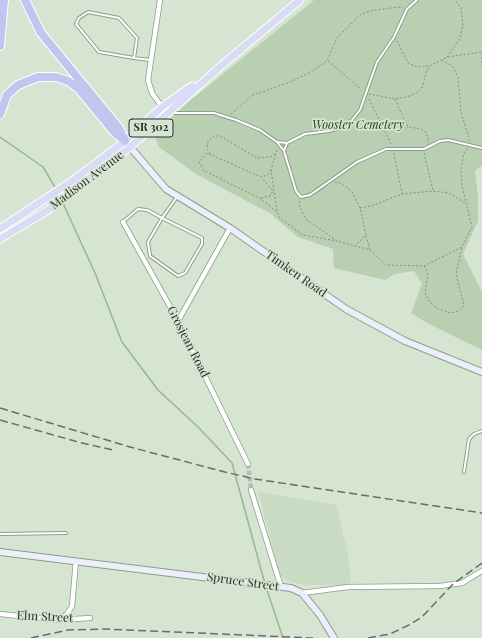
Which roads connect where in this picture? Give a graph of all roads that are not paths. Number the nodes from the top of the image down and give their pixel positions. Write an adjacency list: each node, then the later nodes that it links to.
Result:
1 (4, 0): 6 (highway)
2 (25, 0): 15 (highway)
3 (160, 0): 8 (street)
4 (300, 0): 9 (main road, Madison Avenue / SR 302)
5 (417, 0): 14 (lane)
6 (0, 46)
7 (134, 58): 7 (lane); 8 (lane)
8 (150, 60): 10 (street)
9 (222, 65): 10 (main road, Madison Avenue / SR 302); 12 (main road, Madison Avenue / SR 302)
10 (162, 107): 15 (main road, Madison Avenue / SR 302)
11 (0, 113): 15 (highway)
12 (166, 113): 13 (lane); 15 (main road, Madison Avenue / SR 302)
13 (276, 142): 14 (lane); 17 (lane)
14 (287, 143): 17 (lane)
15 (128, 144): 18 (street, Timken Road); 22 (main road, Madison Avenue / SR 302); 23 (main road, Madison Avenue / SR 302)
16 (482, 148): 17 (lane)
17 (284, 151)
18 (177, 196): 19 (lane); 21 (street, Timken Road)
19 (162, 218): 19 (lane); 20 (lane)
20 (123, 222): 24 (street, Grosjean Road)
21 (230, 228): 24 (street); 25 (street, Timken Road)
22 (0, 229)
23 (0, 240)
24 (178, 320): 27 (street, Grosjean Road)
25 (482, 372)
26 (482, 431): 28 (lane)
27 (248, 464)
28 (464, 472)
29 (251, 490): 35 (street)
30 (66, 533): 31 (lane)
31 (0, 534)
32 (0, 552): 33 (street, Spruce Street)
33 (76, 561): 35 (street, Spruce Street); 39 (street)
34 (482, 571): 36 (street, Spruce Street)
35 (279, 586): 36 (street, Spruce Street)
36 (302, 593): 40 (street)
37 (0, 614): 39 (street, Elm Street)
38 (90, 618): 39 (street, Elm Street)
39 (59, 620)
40 (334, 638)

